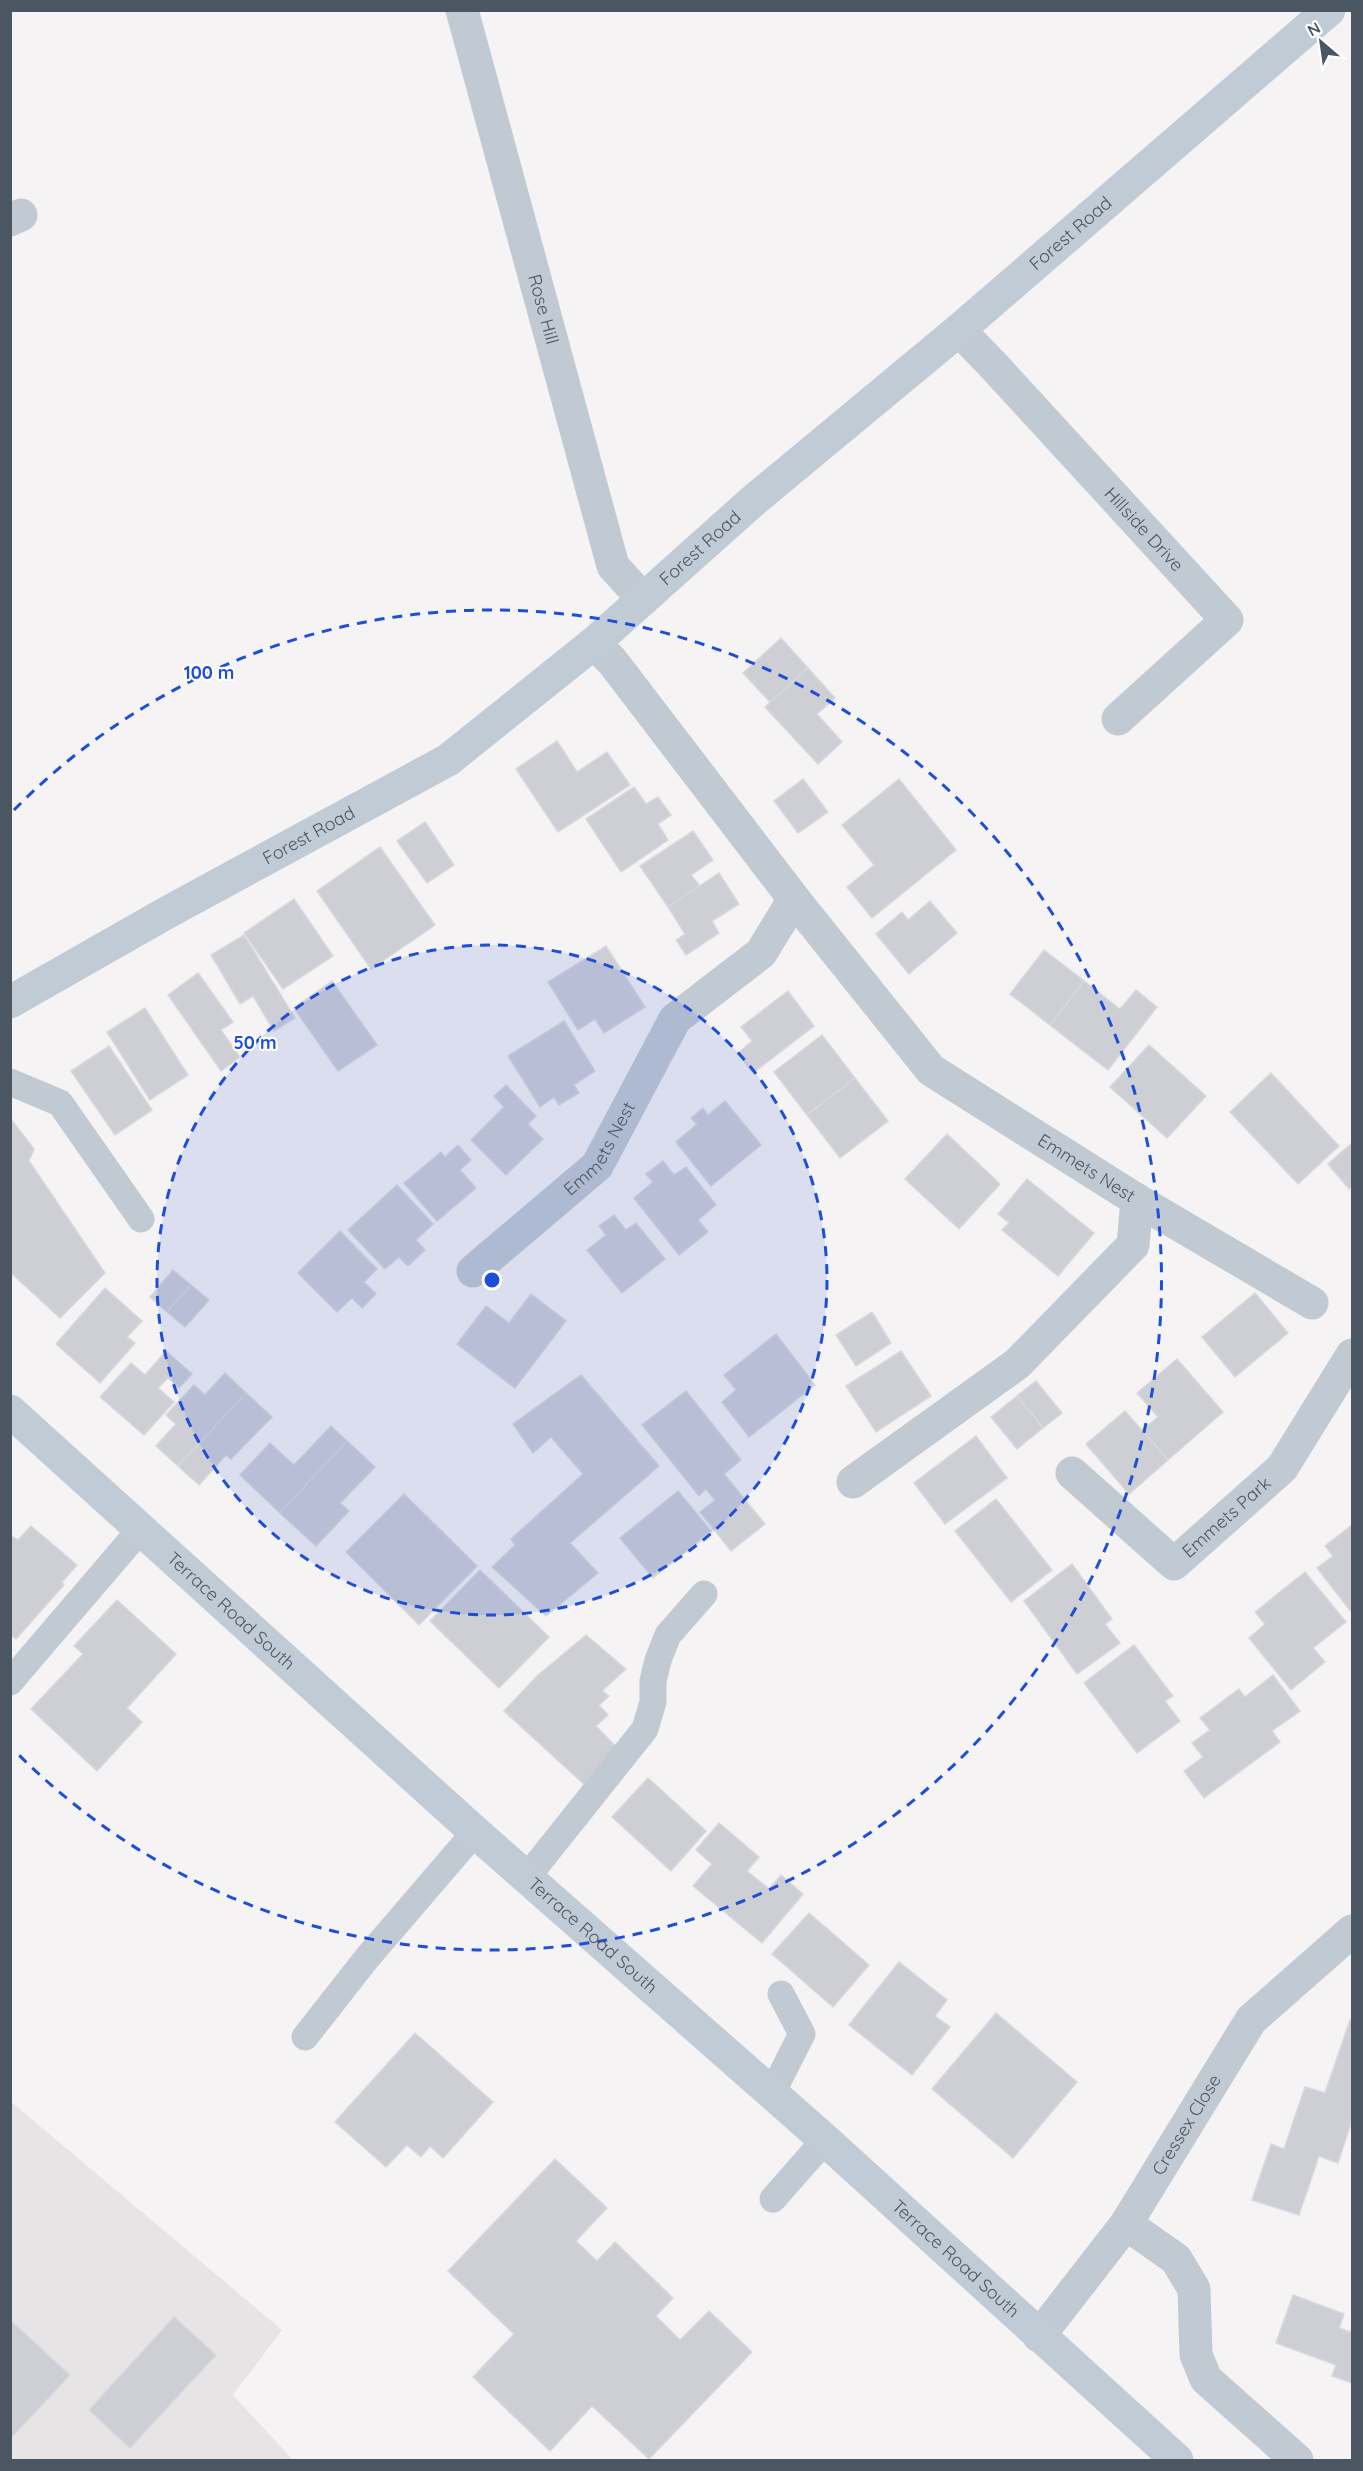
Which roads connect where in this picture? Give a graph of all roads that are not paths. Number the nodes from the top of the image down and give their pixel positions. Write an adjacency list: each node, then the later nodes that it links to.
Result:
1 (462, 10): 4 (street, Rose Hill)
2 (1329, 10): 3 (main road, Forest Road)
3 (959, 330): 4 (main road, Forest Road); 6 (street, Hillside Drive)
4 (643, 599): 5 (main road, Forest Road)
5 (594, 643): 7 (street, Emmets Nest); 8 (main road, Forest Road)
6 (1118, 719)
7 (794, 898): 10 (street, Emmets Nest); 12 (street, Emmets Nest)
8 (10, 1002)
9 (10, 1082): 11 (lane)
10 (1137, 1200): 13 (street); 17 (street, Emmets Nest)
11 (141, 1219)
12 (473, 1271)
13 (1312, 1303)
14 (1353, 1355): 16 (street, Emmets Park)
15 (10, 1410): 18 (main road, Terrace Road South)
16 (1072, 1473)
17 (853, 1482)
18 (140, 1530): 20 (lane); 21 (main road, Terrace Road South)
19 (704, 1594): 22 (lane)
20 (10, 1682)
21 (475, 1832): 22 (main road, Terrace Road South); 25 (lane)
22 (527, 1877): 26 (main road, Terrace Road South)
23 (1353, 1931): 29 (street, Cressex Close)
24 (781, 1994): 26 (lane)
25 (305, 2037)
26 (772, 2093): 27 (main road, Terrace Road South)
27 (825, 2140): 28 (lane); 30 (main road, Terrace Road South)
28 (773, 2199)
29 (1126, 2224): 30 (street, Cressex Close); 32 (street)
30 (1039, 2336): 31 (main road, Terrace Road South)
31 (1177, 2460)
32 (1297, 2460)

